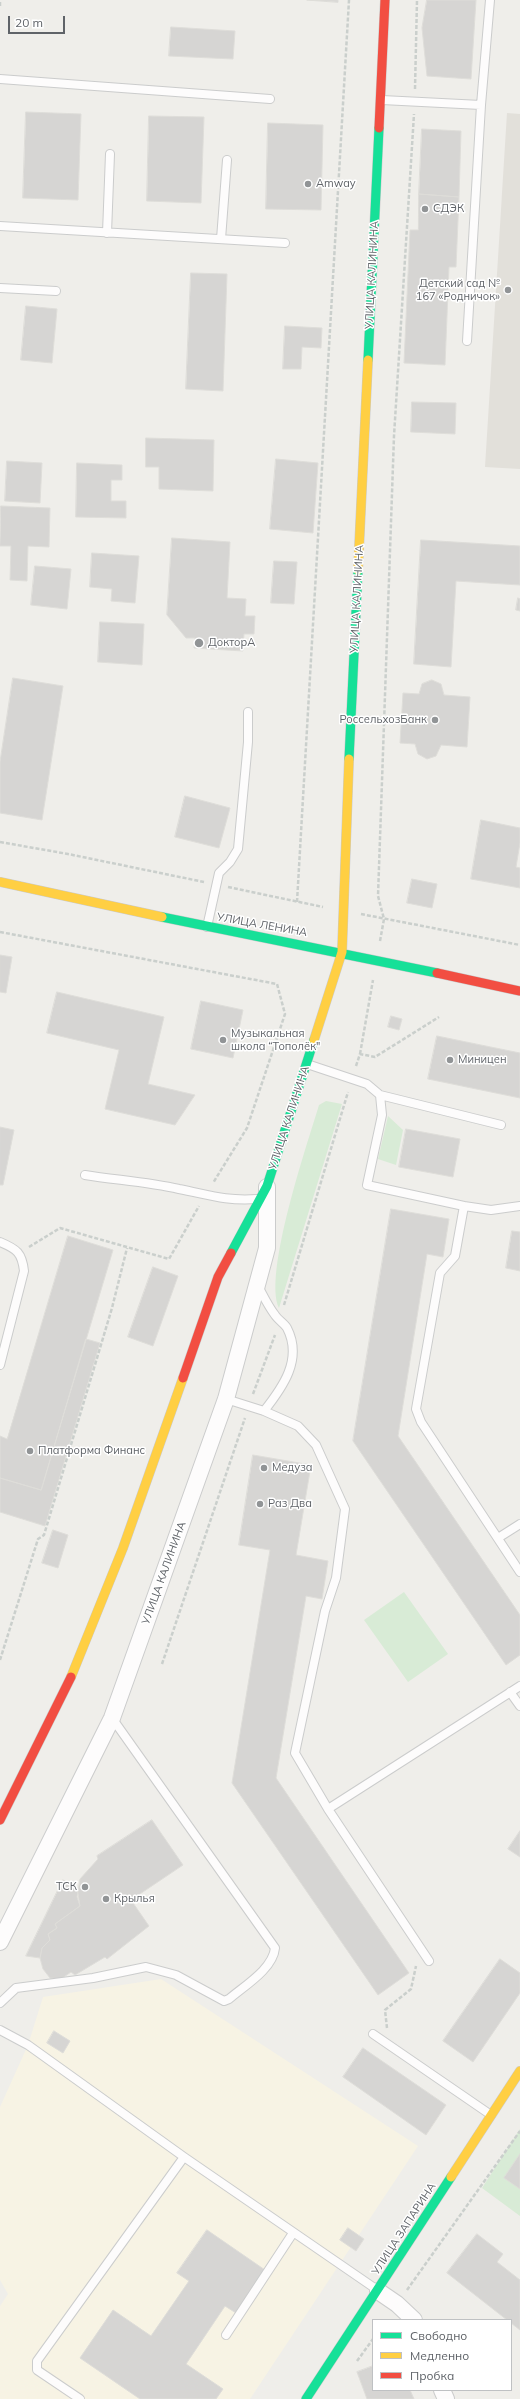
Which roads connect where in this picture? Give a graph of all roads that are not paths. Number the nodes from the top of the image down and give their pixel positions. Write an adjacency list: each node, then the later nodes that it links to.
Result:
1 (385, 0): 5 (main road, УЛИЦА КАЛИНИНА)
2 (490, 0): 6 (lane)
3 (0, 79): 4 (lane)
4 (270, 99)
5 (380, 100): 6 (lane); 19 (main road, УЛИЦА КАЛИНИНА)
6 (481, 105): 15 (lane)
7 (110, 154): 10 (lane)
8 (227, 160): 11 (lane)
9 (0, 226): 10 (lane)
10 (107, 233): 11 (lane)
11 (222, 239): 12 (lane)
12 (285, 243)
13 (0, 288): 14 (lane)
14 (56, 291)
15 (467, 341)
16 (248, 712): 18 (lane)
17 (0, 882): 18 (main road, УЛИЦА ЛЕНИНА)
18 (207, 927): 19 (main road, УЛИЦА ЛЕНИНА)
19 (342, 952): 20 (main road, УЛИЦА ЛЕНИНА); 21 (main road, УЛИЦА КАЛИНИНА)
20 (520, 991)
21 (307, 1064): 22 (lane); 25 (main road, УЛИЦА КАЛИНИНА)
22 (380, 1095): 23 (lane); 26 (lane)
23 (501, 1125)
24 (84, 1175): 25 (lane)
25 (264, 1192): 29 (street, УЛИЦА КАЛИНИНА); 41 (main road, УЛИЦА КАЛИНИНА)
26 (464, 1206): 27 (lane); 34 (lane)
27 (520, 1206)
28 (0, 1242): 30 (lane)
29 (258, 1285): 31 (street, УЛИЦА КАЛИНИНА); 32 (lane)
30 (0, 1365)
31 (226, 1399): 32 (lane); 39 (street, УЛИЦА КАЛИНИНА)
32 (264, 1411): 40 (lane)
33 (520, 1524): 34 (lane)
34 (498, 1538): 35 (lane)
35 (520, 1572)
36 (520, 1686): 37 (lane)
37 (510, 1692): 38 (lane); 40 (lane)
38 (520, 1706)
39 (112, 1718): 42 (street, УЛИЦА КАЛИНИНА); 44 (lane)
40 (328, 1810): 43 (lane)
41 (0, 1820)
42 (0, 1942)
43 (429, 1961)
44 (0, 2003)
45 (1, 2034): 49 (lane)
46 (373, 2034): 48 (lane)
47 (520, 2071): 48 (main road, УЛИЦА ЗАПАРИНА)
48 (491, 2116): 51 (main road, УЛИЦА ЗАПАРИНА)
49 (184, 2157): 50 (lane); 54 (lane)
50 (293, 2233): 51 (lane); 53 (lane)
51 (378, 2291): 52 (street); 55 (main road, УЛИЦА ЗАПАРИНА)
52 (413, 2319)
53 (226, 2335)
54 (80, 2399)
55 (306, 2399)

